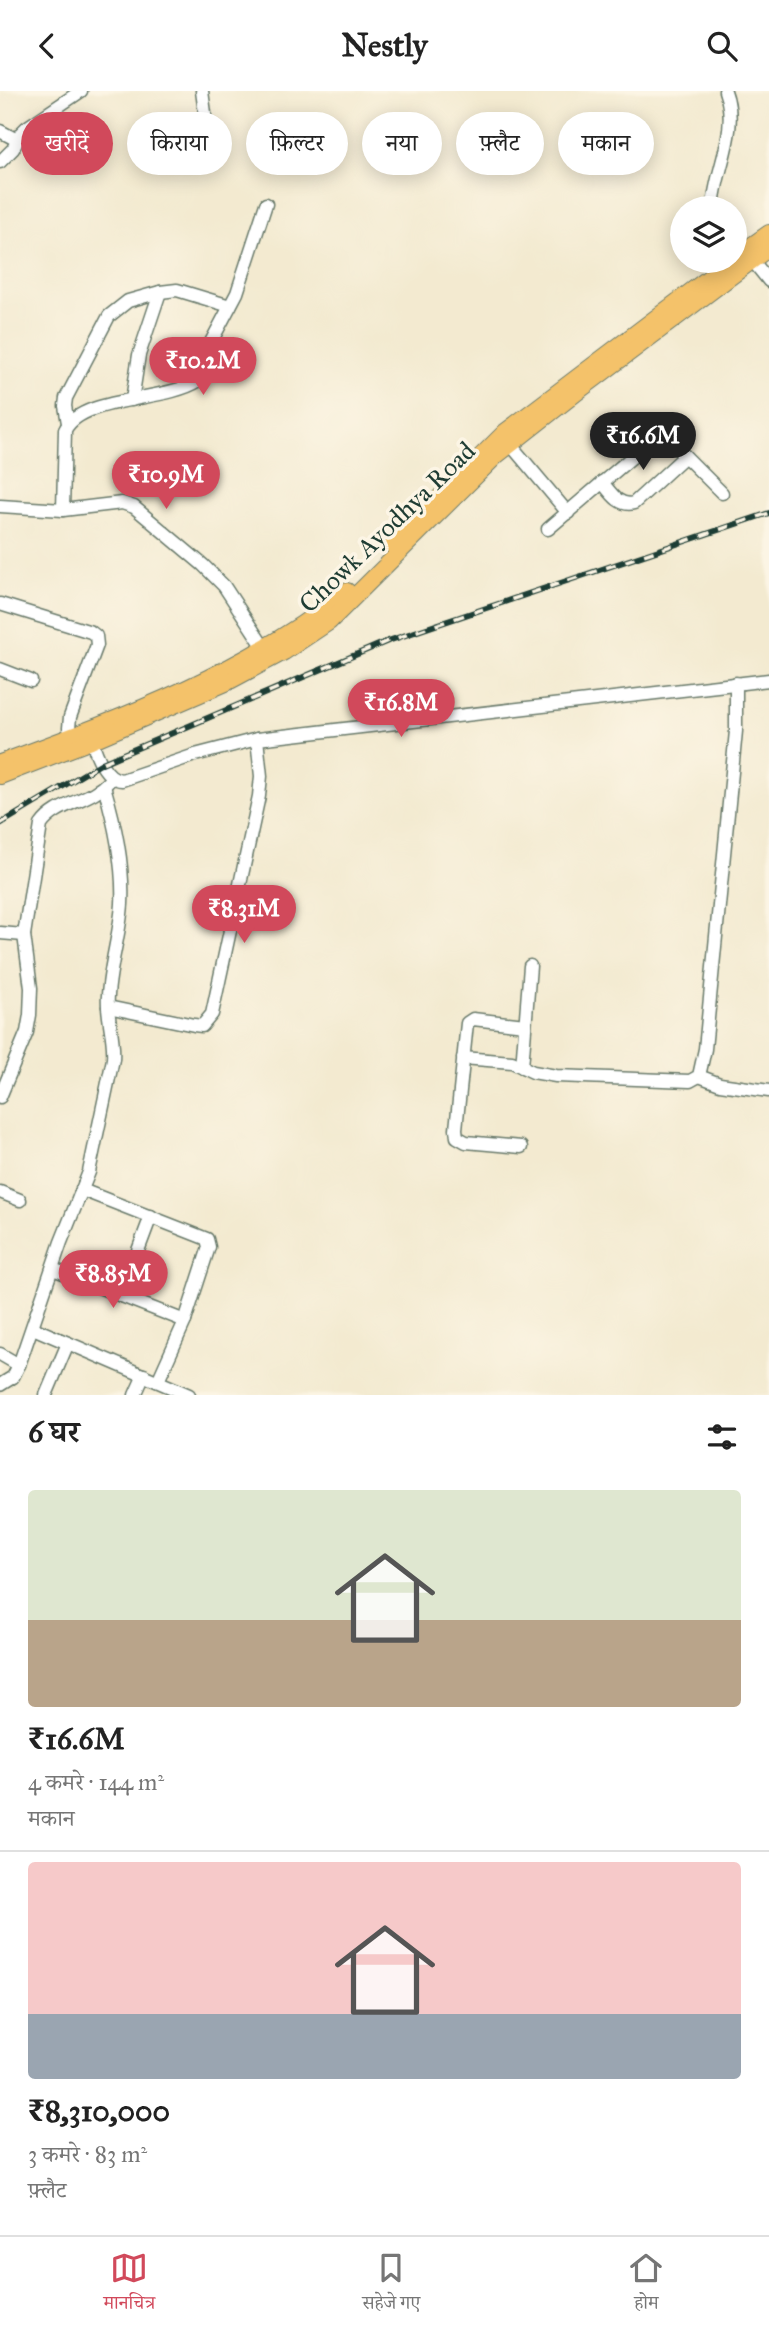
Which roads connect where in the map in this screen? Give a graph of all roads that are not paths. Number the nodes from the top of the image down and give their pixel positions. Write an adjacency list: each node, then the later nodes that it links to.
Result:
1 (80, 91): 6 (street)
2 (202, 91): 4 (street)
3 (726, 91): 8 (street)
4 (205, 112)
5 (0, 131): 6 (street)
6 (17, 140): 7 (street)
7 (0, 162)
8 (716, 196)
9 (266, 204): 18 (street)
10 (769, 233): 12 (main road, Chowk Ayodhya Road)
11 (769, 248): 13 (main road, Chowk Ayodhya Road)
12 (747, 251)
13 (747, 255)
14 (747, 265): 16 (street)
15 (719, 273): 20 (main road, Chowk Ayodhya Road)
16 (769, 281)
17 (160, 292): 18 (street); 19 (street); 21 (street)
18 (230, 306): 19 (street)
19 (132, 400): 21 (street)
20 (544, 409): 22 (main road, Chowk Ayodhya Road); 31 (main road, Chowk Ayodhya Road)
21 (68, 423): 27 (street)
22 (510, 444): 28 (street); 36 (main road, Chowk Ayodhya Road)
23 (685, 456): 24 (street); 24 (street); 25 (street)
24 (602, 482): 28 (street)
25 (722, 493)
26 (0, 506): 27 (street)
27 (63, 510): 31 (street)
28 (568, 513): 29 (street)
29 (548, 529)
30 (0, 604): 36 (street)
31 (265, 649): 36 (main road, Chowk Ayodhya Road)
32 (0, 669): 34 (street)
33 (769, 680): 35 (street)
34 (31, 681)
35 (736, 683): 37 (street); 48 (street)
36 (84, 736): 38 (main road, Chowk Ayodhya Road); 39 (main road, Chowk Ayodhya Road); 40 (street)
37 (257, 739): 40 (street); 44 (street)
38 (0, 764)
39 (0, 776)
40 (108, 782): 42 (street); 44 (street)
41 (0, 933): 42 (street)
42 (23, 935): 50 (street)
43 (530, 966): 45 (street)
44 (108, 1007): 52 (street)
45 (525, 1025): 46 (street); 47 (street)
46 (463, 1058): 47 (street); 51 (street)
47 (522, 1066): 48 (street)
48 (699, 1076): 49 (street)
49 (769, 1091)
50 (0, 1097)
51 (521, 1147)
52 (82, 1190): 55 (street); 56 (street)
53 (0, 1192): 54 (street)
54 (20, 1200)
55 (151, 1216): 57 (street); 58 (street)
56 (53, 1269): 57 (street); 59 (street)
57 (121, 1296): 58 (street)
58 (185, 1321): 64 (street)
59 (33, 1328): 60 (street); 62 (street)
60 (68, 1343): 63 (street); 66 (street)
61 (0, 1354): 62 (street)
62 (19, 1365): 65 (street)
63 (144, 1374): 64 (street); 67 (street)
64 (158, 1381): 68 (street)
65 (0, 1385)
66 (46, 1395)
67 (135, 1395)
68 (189, 1395)

